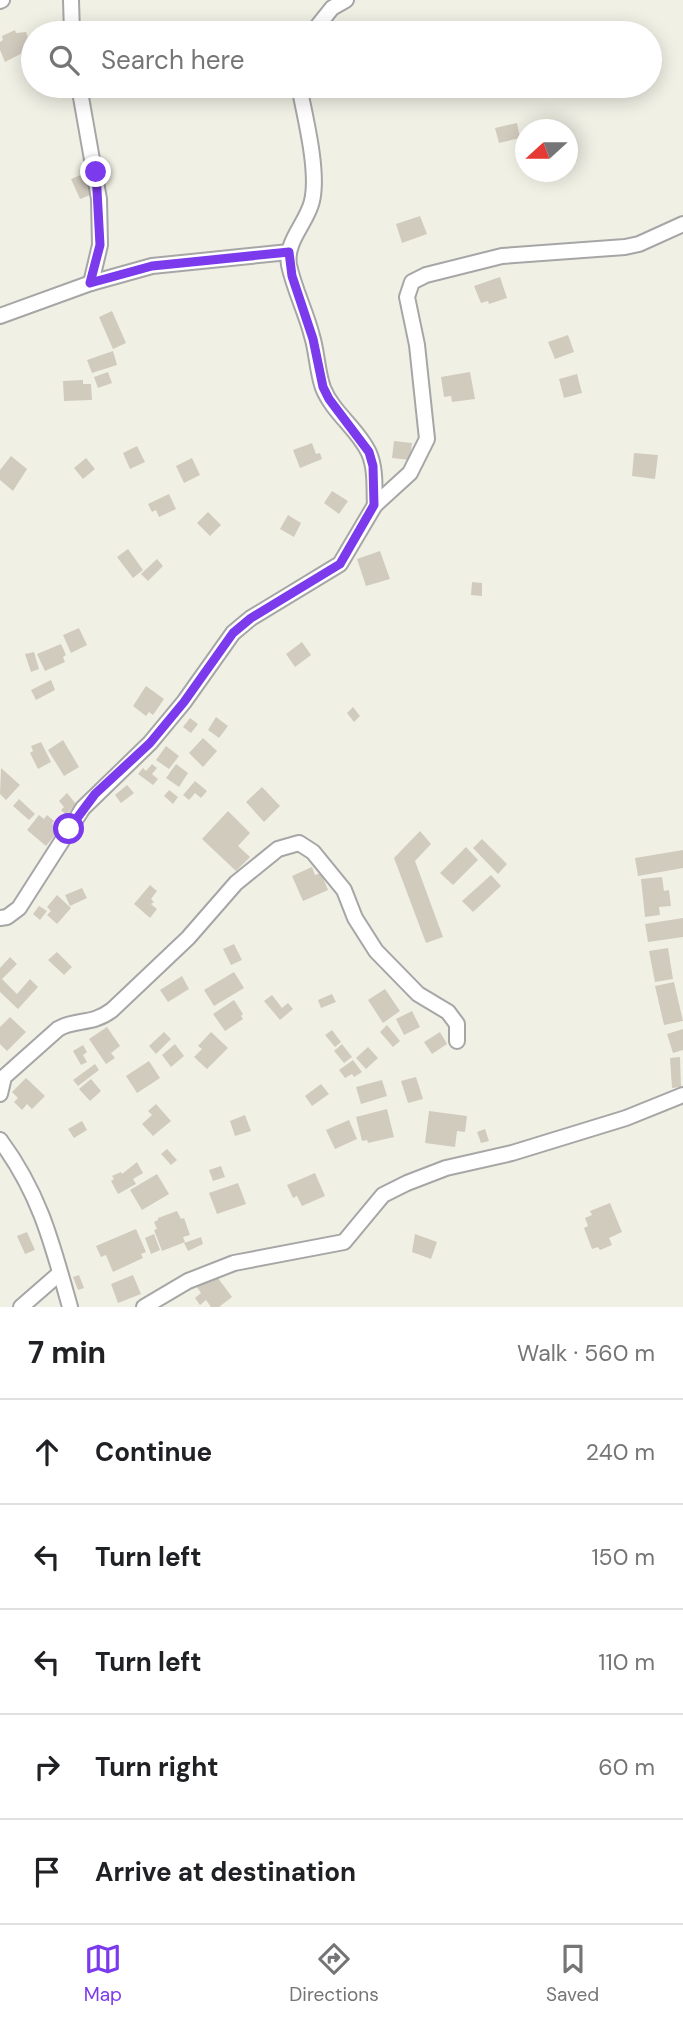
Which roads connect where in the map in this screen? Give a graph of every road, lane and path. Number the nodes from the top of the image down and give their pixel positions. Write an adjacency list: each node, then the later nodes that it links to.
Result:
1 (71, 0): 3 (street)
2 (346, 0): 4 (street)
3 (72, 21)
4 (322, 21)
5 (81, 98): 9 (street)
6 (301, 98): 8 (street)
7 (683, 224): 11 (street)
8 (289, 252): 9 (street); 11 (street)
9 (90, 283): 10 (street)
10 (0, 316)
11 (374, 505): 12 (street)
12 (0, 918)
13 (457, 1041): 14 (street)
14 (0, 1094)
15 (683, 1095): 20 (street)
16 (0, 1140): 17 (street)
17 (60, 1273): 18 (street); 19 (street)
18 (21, 1307)
19 (70, 1307)
20 (144, 1307)

